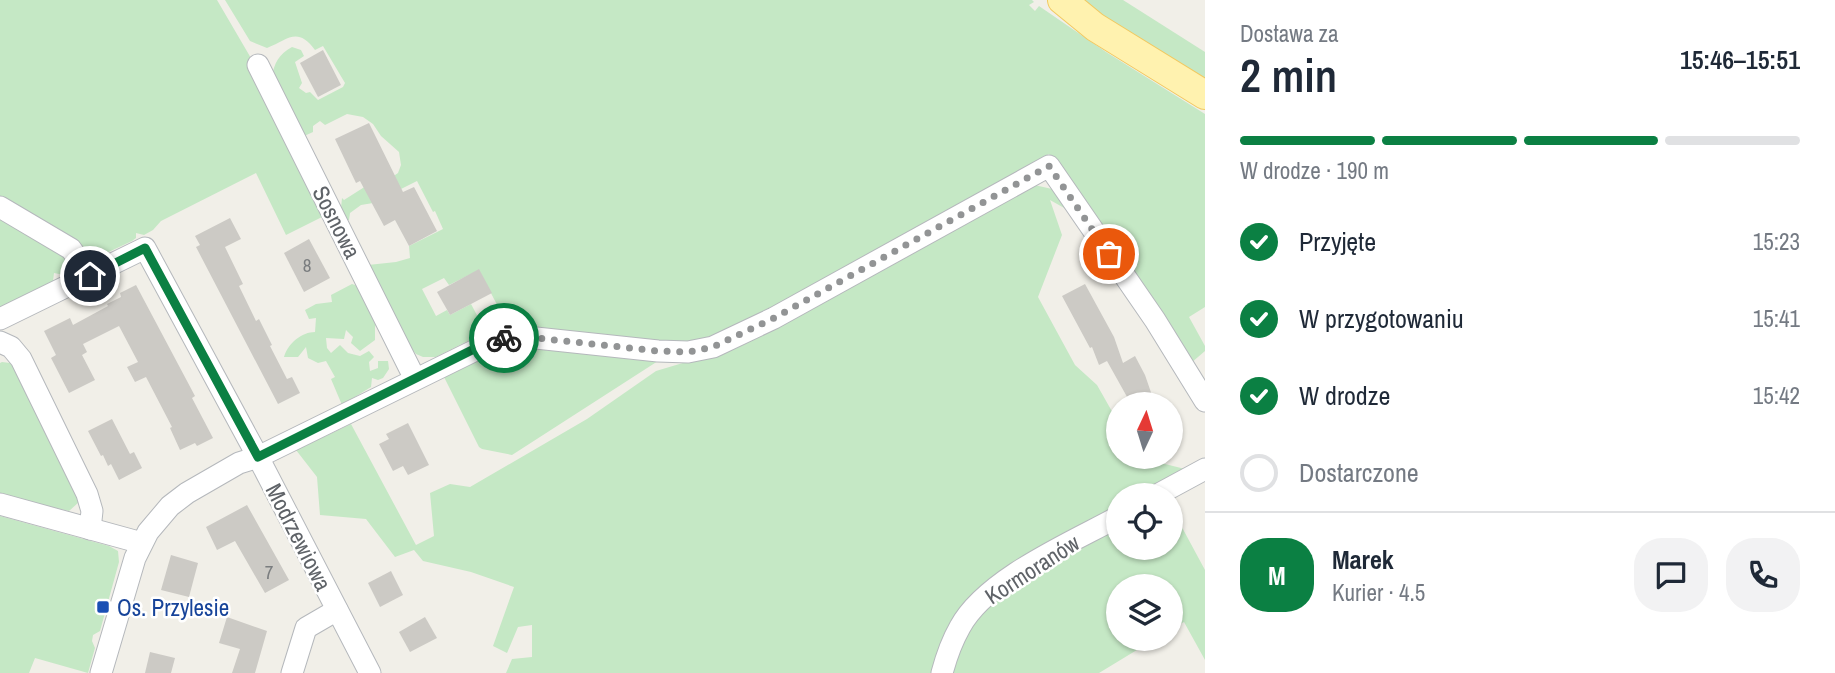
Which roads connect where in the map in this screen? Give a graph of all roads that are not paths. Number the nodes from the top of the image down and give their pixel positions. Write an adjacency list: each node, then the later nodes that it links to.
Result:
1 (1062, 0): 3 (main road)
2 (258, 65): 8 (street, Sosnowa)
3 (1205, 95)
4 (0, 207): 5 (street)
5 (90, 276): 6 (street, Modrzewiowa); 10 (street, Modrzewiowa)
6 (0, 319)
7 (0, 342): 15 (street)
8 (415, 379): 9 (street); 10 (street)
9 (1205, 401)
10 (258, 457): 16 (street); 17 (street, Modrzewiowa)
11 (1205, 469): 12 (street)
12 (1179, 483)
13 (0, 504): 15 (street)
14 (1106, 524): 21 (street, Kormoranów)
15 (90, 529): 16 (street)
16 (142, 543): 18 (street)
17 (337, 610): 19 (street); 20 (street, Modrzewiowa)
18 (101, 673)
19 (292, 673)
20 (370, 673)
21 (942, 673)

